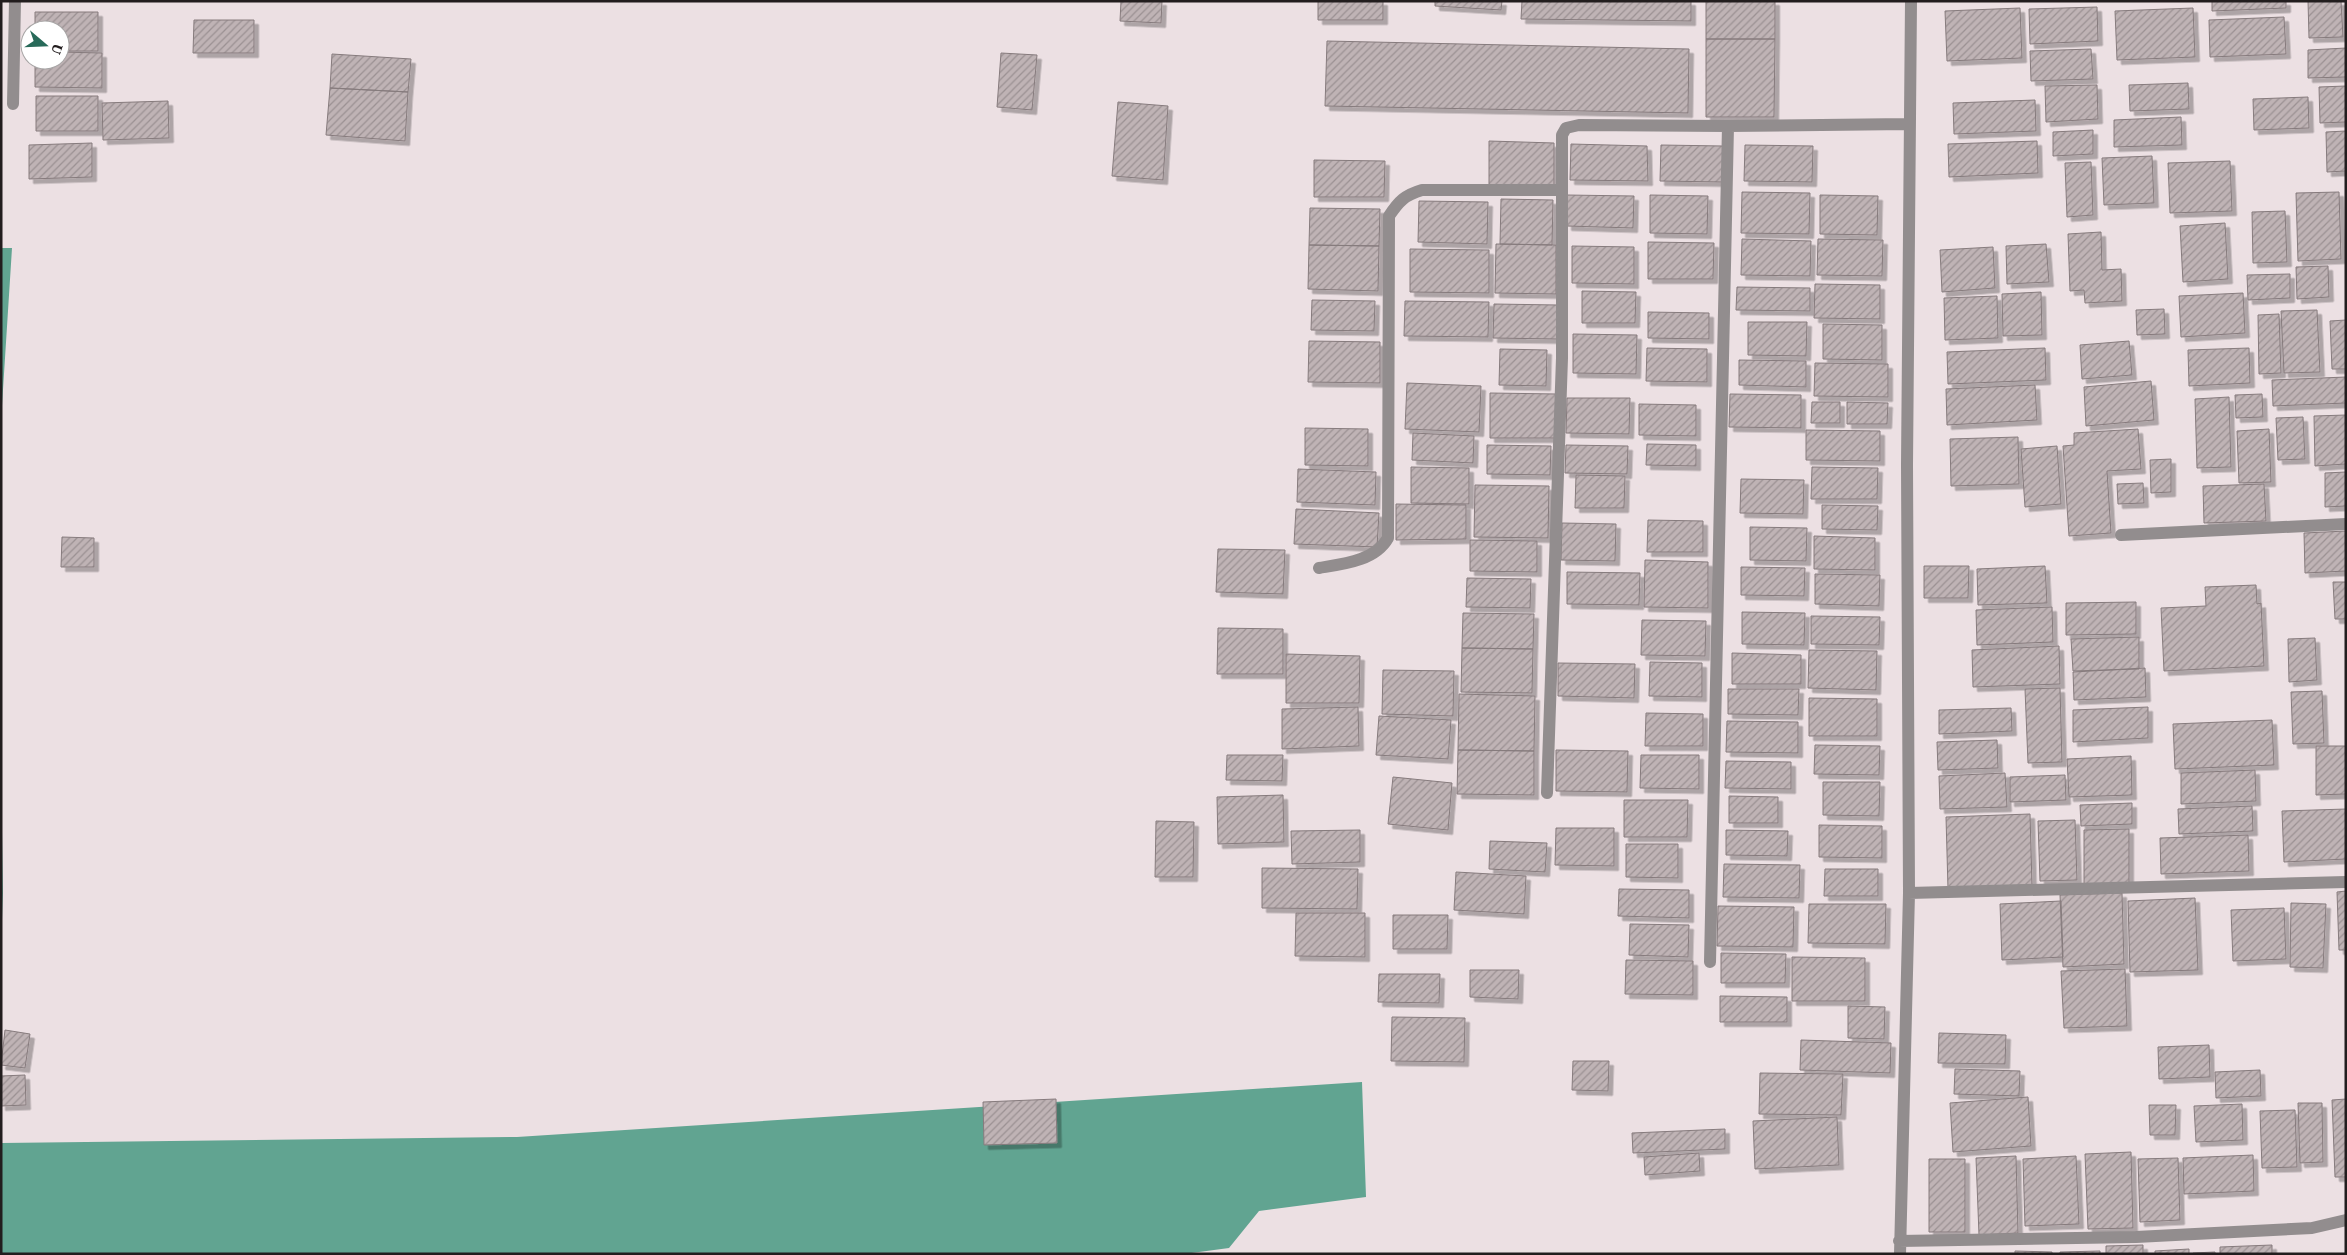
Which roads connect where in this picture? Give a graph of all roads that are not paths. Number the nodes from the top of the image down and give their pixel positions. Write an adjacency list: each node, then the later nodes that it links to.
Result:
1 (15, 1): 3 (street)
2 (1910, 1): 4 (street)
3 (13, 104)
4 (1908, 124): 5 (street); 12 (street)
5 (1728, 126): 6 (street); 13 (street)
6 (1561, 190): 9 (street); 10 (street)
7 (2346, 524): 8 (street)
8 (2121, 535)
9 (1319, 568)
10 (1547, 792)
11 (2346, 882): 12 (street)
12 (1909, 893): 15 (street)
13 (1710, 962)
14 (2346, 1220): 15 (street)
15 (1900, 1247)

